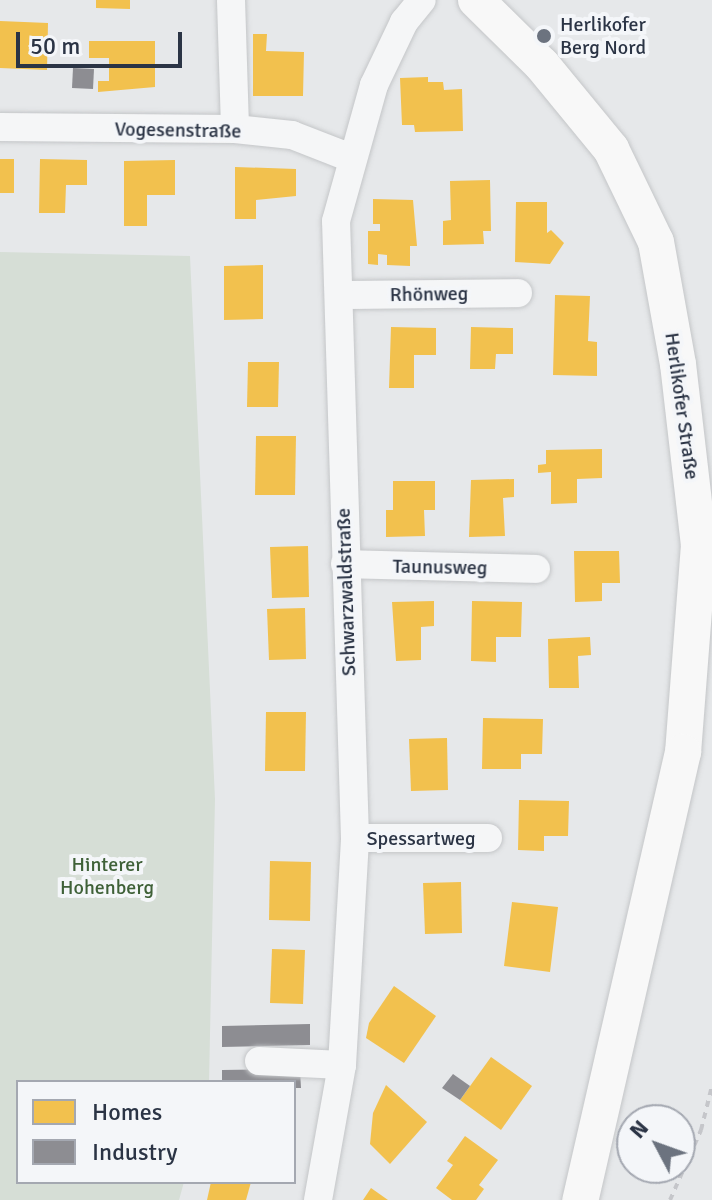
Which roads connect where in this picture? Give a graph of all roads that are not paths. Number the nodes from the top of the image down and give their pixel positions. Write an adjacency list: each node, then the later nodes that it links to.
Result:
1 (231, 0): 5 (street)
2 (422, 0): 6 (street, Schwarzwaldstraße)
3 (476, 0): 16 (main road, Herlikofer Straße)
4 (0, 127): 5 (street, Vogesenstraße)
5 (235, 129): 6 (street, Vogesenstraße)
6 (351, 158): 8 (street, Schwarzwaldstraße)
7 (518, 293): 8 (street, Rhönweg)
8 (340, 295): 9 (street, Schwarzwaldstraße)
9 (345, 564): 10 (street, Taunusweg); 11 (street, Schwarzwaldstraße)
10 (536, 569)
11 (355, 838): 12 (street, Spessartweg); 14 (street, Schwarzwaldstraße)
12 (488, 838)
13 (259, 1061): 14 (street)
14 (342, 1065): 15 (street, Schwarzwaldstraße)
15 (318, 1200)
16 (580, 1200)

